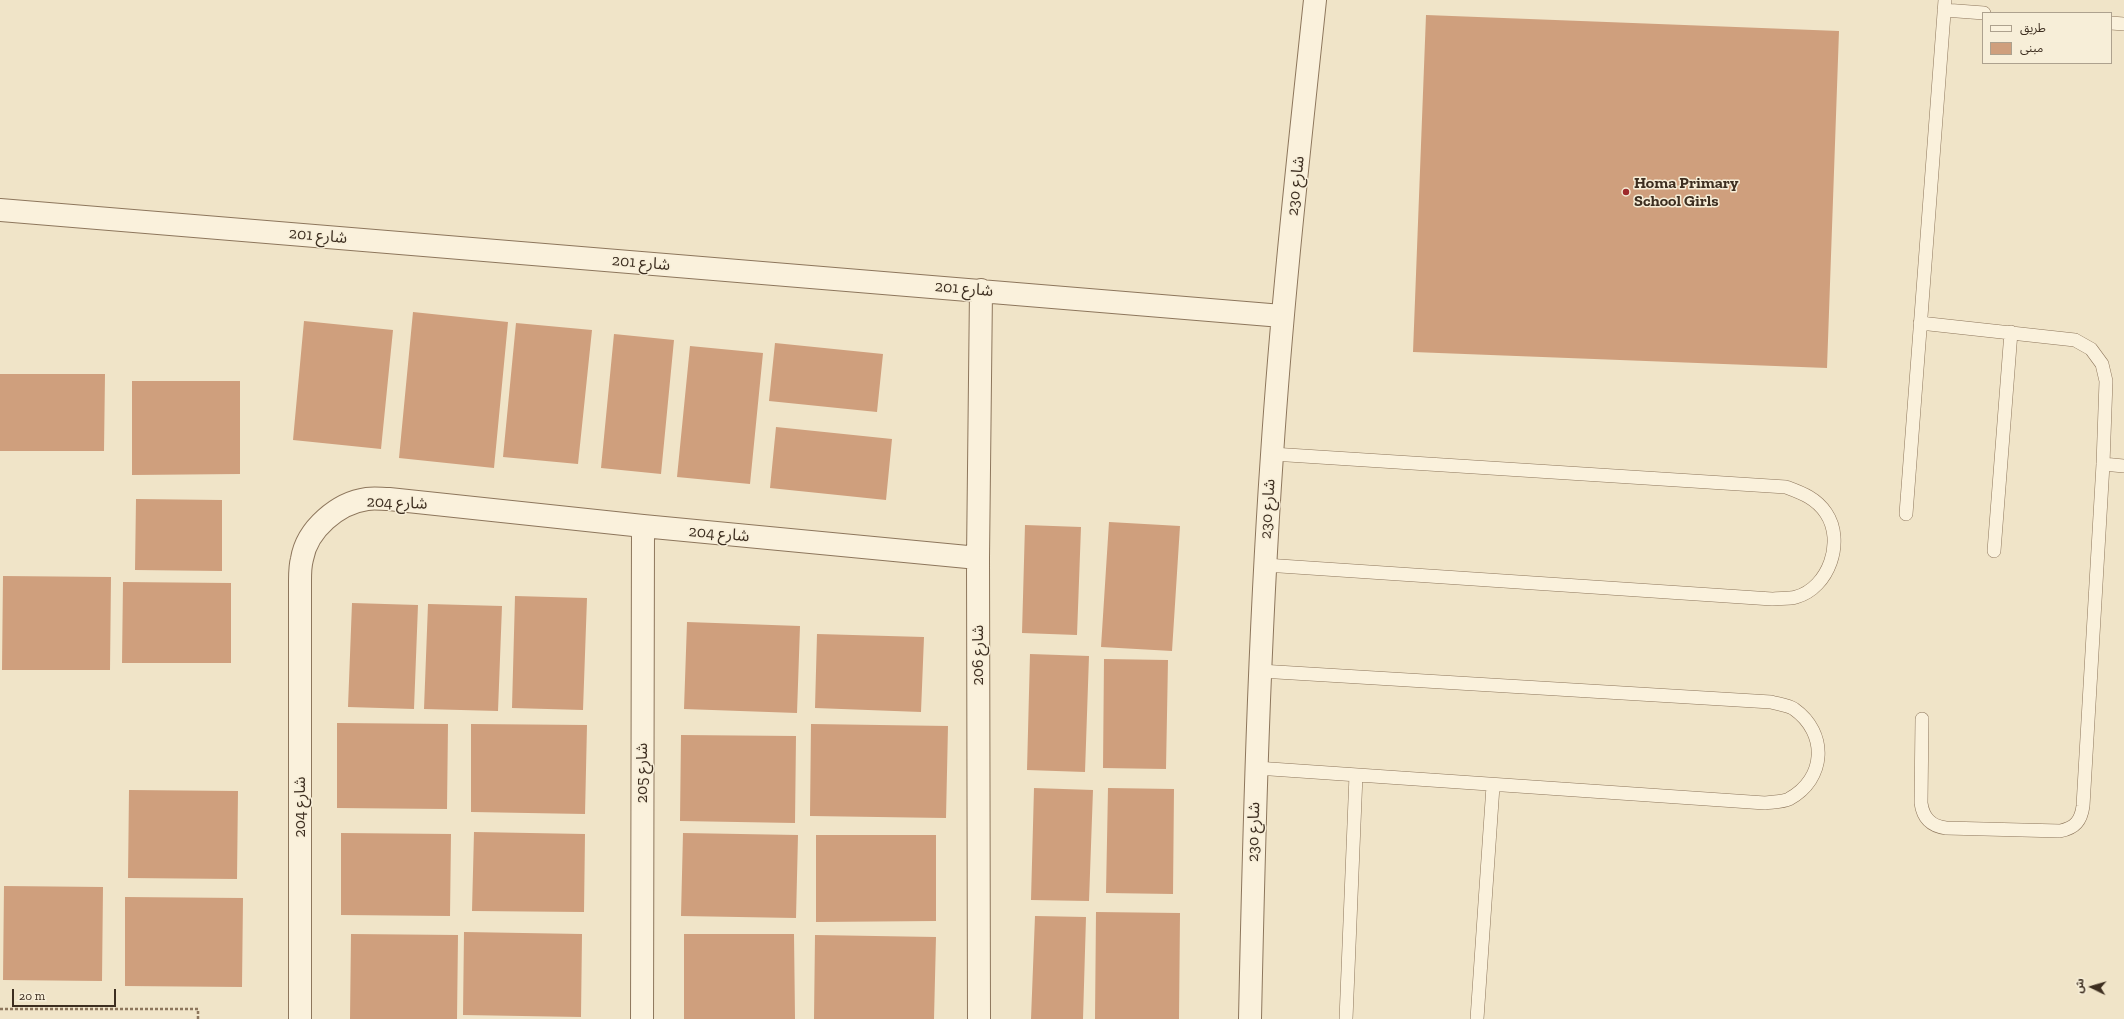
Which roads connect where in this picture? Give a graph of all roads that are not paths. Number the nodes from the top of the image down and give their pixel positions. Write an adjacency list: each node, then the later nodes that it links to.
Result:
1 (1315, 0): 8 (street, شارع 230)
2 (1945, 5): 3 (lane); 9 (lane)
3 (1982, 13)
4 (2112, 23): 5 (lane)
5 (2124, 24)
6 (0, 210): 7 (street, شارع 201)
7 (980, 290): 8 (street, شارع 201); 17 (street, شارع 206)
8 (1282, 316): 11 (street, شارع 230)
9 (1920, 323): 10 (lane); 14 (lane)
10 (2011, 332): 12 (lane); 16 (lane)
11 (1272, 454): 18 (street, شارع 230); 18 (lane)
12 (2103, 464): 13 (lane); 20 (lane)
13 (2124, 466)
14 (1906, 514)
15 (643, 526): 17 (street, شارع 204); 24 (street, شارع 204); 25 (street, شارع 205)
16 (1994, 551)
17 (978, 558): 26 (street, شارع 206)
18 (1265, 565): 19 (street, شارع 230)
19 (1260, 671): 21 (street, شارع 230); 23 (lane)
20 (1922, 719)
21 (1256, 768): 22 (lane); 27 (street, شارع 230)
22 (1356, 775): 23 (lane); 28 (lane)
23 (1493, 786): 29 (lane)
24 (300, 1019)
25 (642, 1019)
26 (979, 1019)
27 (1250, 1019)
28 (1346, 1019)
29 (1477, 1019)

